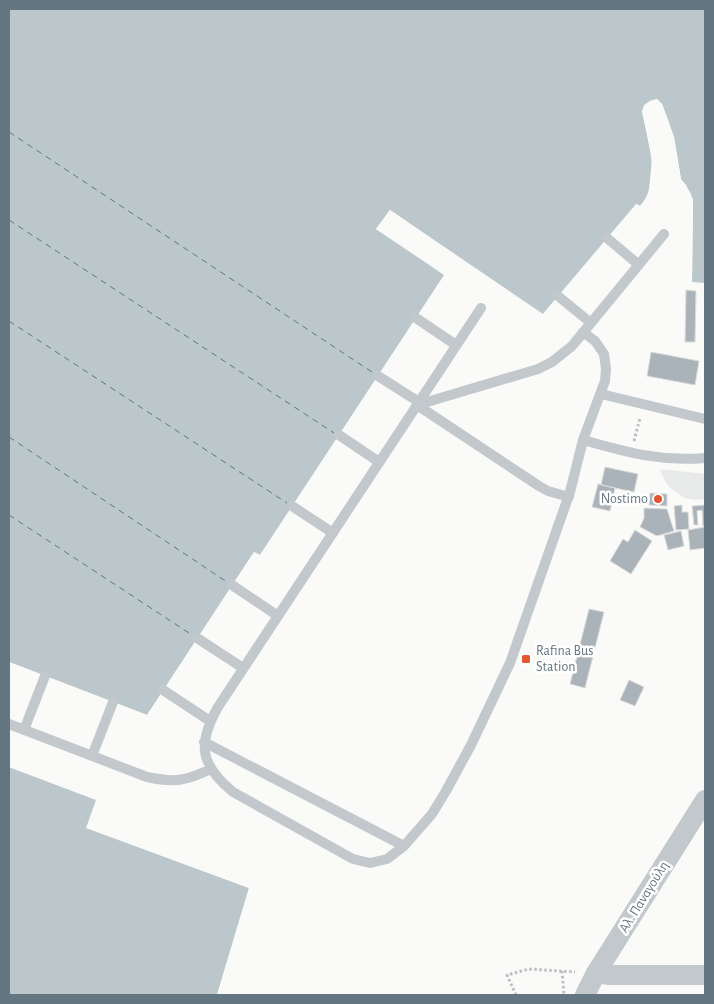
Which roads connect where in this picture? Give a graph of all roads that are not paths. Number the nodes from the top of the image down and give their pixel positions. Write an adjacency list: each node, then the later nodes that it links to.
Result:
1 (664, 234): 3 (lane)
2 (607, 238): 3 (lane)
3 (639, 264): 7 (lane)
4 (558, 296): 7 (lane)
5 (481, 308): 9 (lane)
6 (416, 318): 9 (lane)
7 (591, 323): 8 (lane)
8 (583, 332): 11 (lane); 12 (lane)
9 (456, 345): 12 (lane)
10 (378, 376): 12 (lane)
11 (601, 394): 13 (lane); 15 (lane)
12 (418, 404): 17 (lane); 18 (lane)
13 (705, 419)
14 (339, 436): 17 (lane)
15 (583, 440): 16 (lane); 18 (lane)
16 (705, 458)
17 (379, 462): 20 (lane)
18 (569, 497): 35 (lane)
19 (292, 506): 20 (lane)
20 (332, 533): 22 (lane)
21 (232, 586): 22 (lane)
22 (278, 616): 24 (lane)
23 (197, 638): 24 (lane)
24 (243, 668): 28 (lane)
25 (45, 676): 30 (lane)
26 (163, 690): 28 (lane)
27 (113, 702): 32 (lane)
28 (210, 721): 31 (lane)
29 (9, 724): 30 (lane)
30 (24, 730): 32 (lane)
31 (204, 742): 33 (lane); 35 (lane)
32 (92, 756): 33 (lane)
33 (211, 770): 35 (lane)
34 (705, 800): 36 (street, Αλ. Παναγούλη)
35 (404, 846)
36 (596, 973): 37 (street); 38 (street, Αλ. Παναγούλη)
37 (705, 974)
38 (585, 995)

